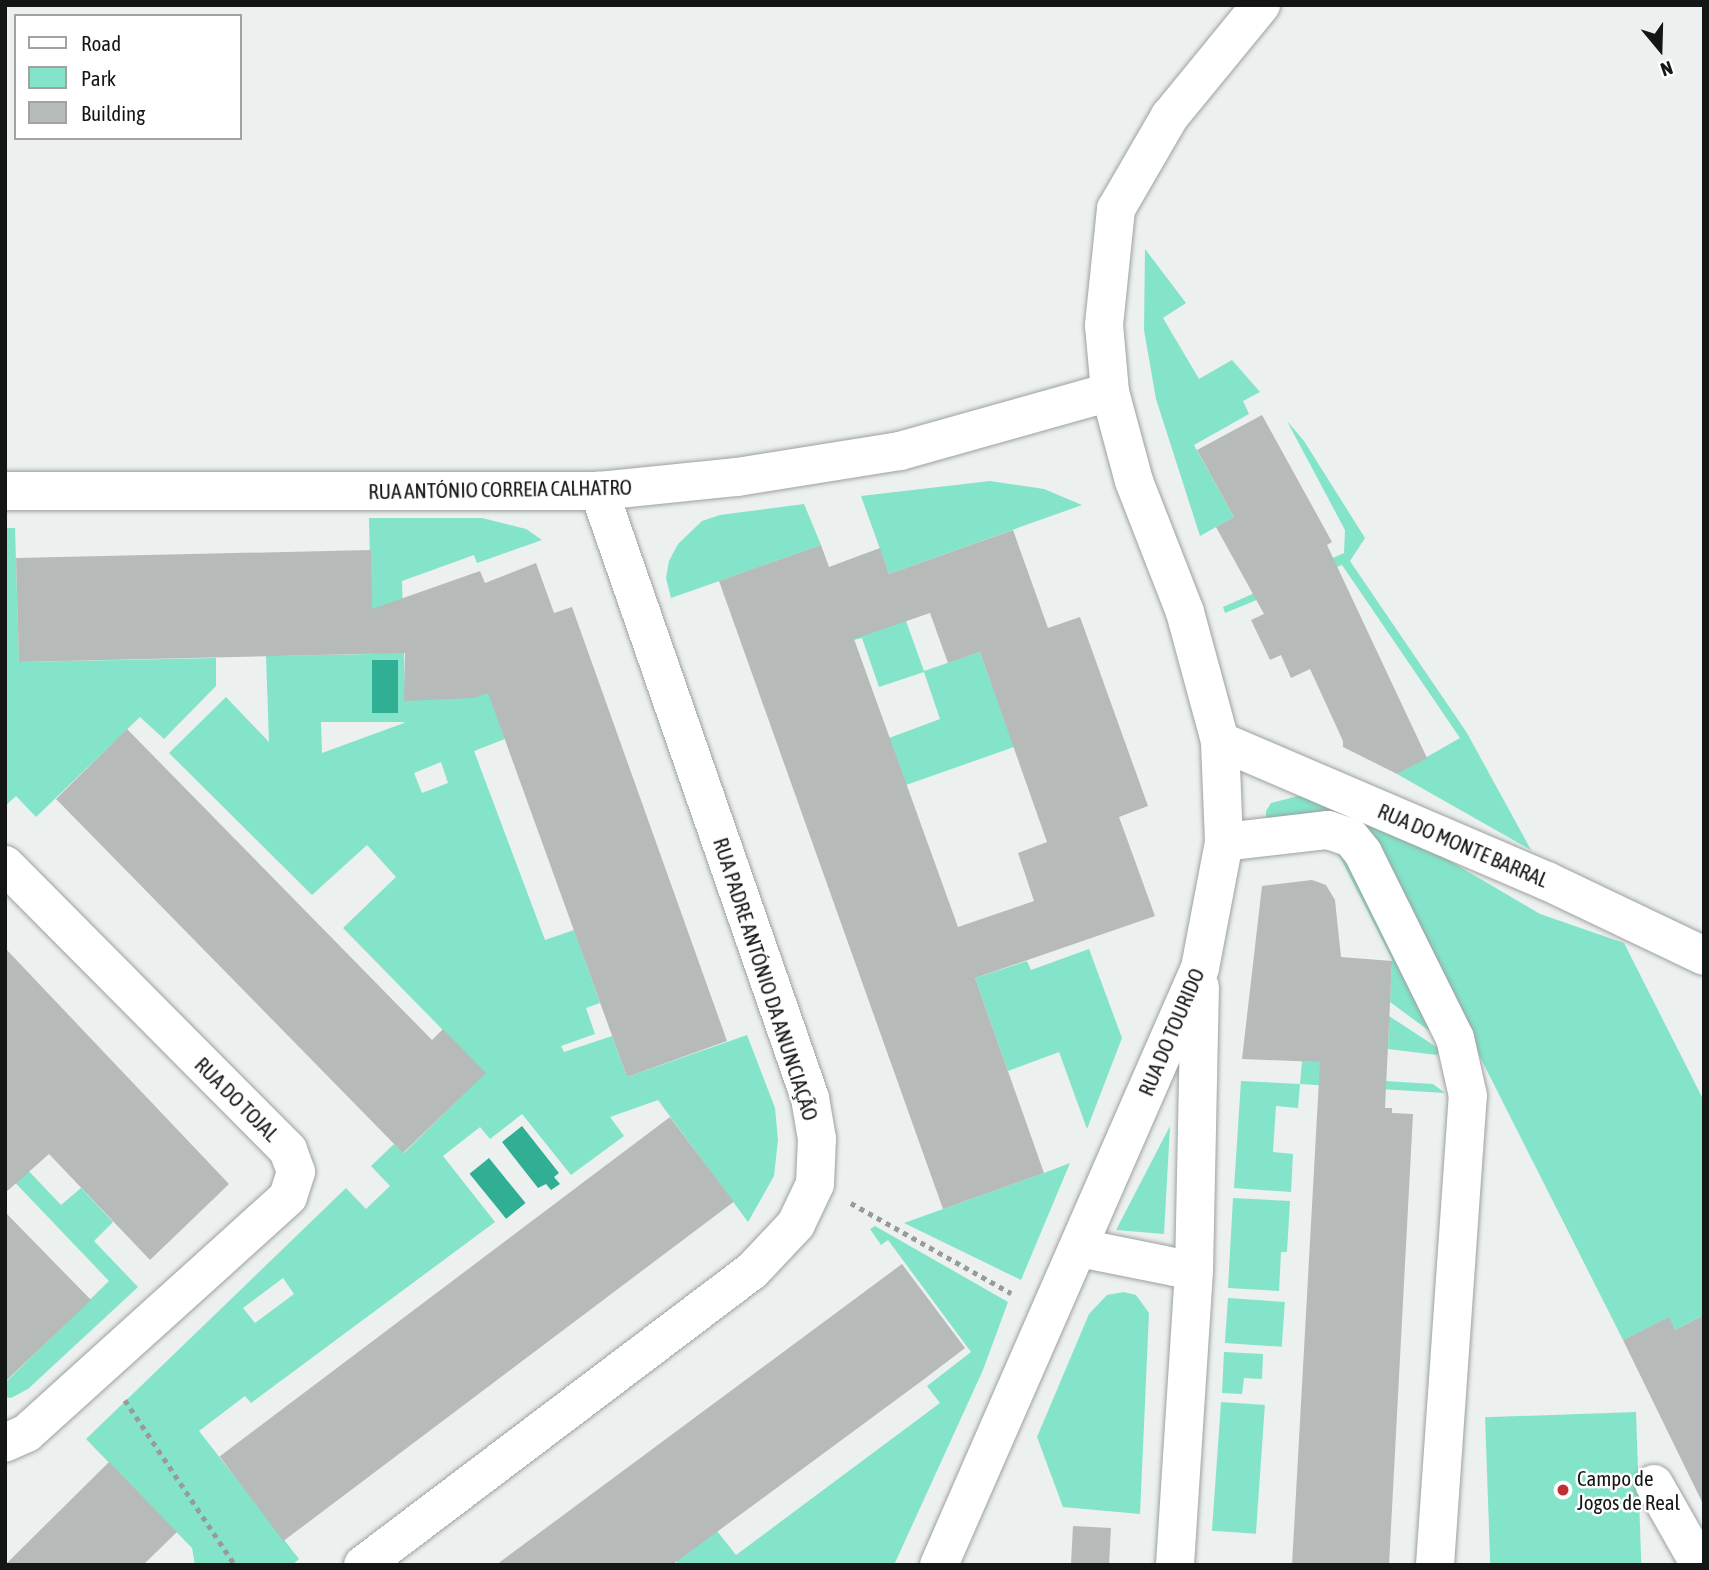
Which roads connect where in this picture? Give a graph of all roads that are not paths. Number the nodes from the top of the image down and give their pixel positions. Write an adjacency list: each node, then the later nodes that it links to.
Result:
1 (1261, 5): 2 (street, RUA DO TOURIDO)
2 (1110, 392): 4 (street, RUA ANTÓNIO CORREIA CALHATRO); 5 (street, RUA DO TOURIDO)
3 (5, 491): 4 (street, RUA ANTÓNIO CORREIA CALHATRO)
4 (599, 491): 14 (street, RUA PADRE ANTÓNIO DA ANUNCIAÇÃO)
5 (1220, 741): 6 (street, RUA DO TOURIDO); 8 (street, RUA DO MONTE BARRAL)
6 (1224, 842): 9 (street, RUA DO TOURIDO); 17 (street)
7 (5, 865): 12 (street, RUA DO TOJAL)
8 (1704, 956)
9 (1200, 968): 10 (street, RUA DO TOURIDO); 11 (street)
10 (1080, 1248): 11 (street); 15 (street, RUA DO TOURIDO)
11 (1194, 1271): 16 (street)
12 (5, 1443)
13 (1654, 1484): 18 (street)
14 (363, 1565)
15 (939, 1565)
16 (1175, 1565)
17 (1435, 1565)
18 (1700, 1565)

